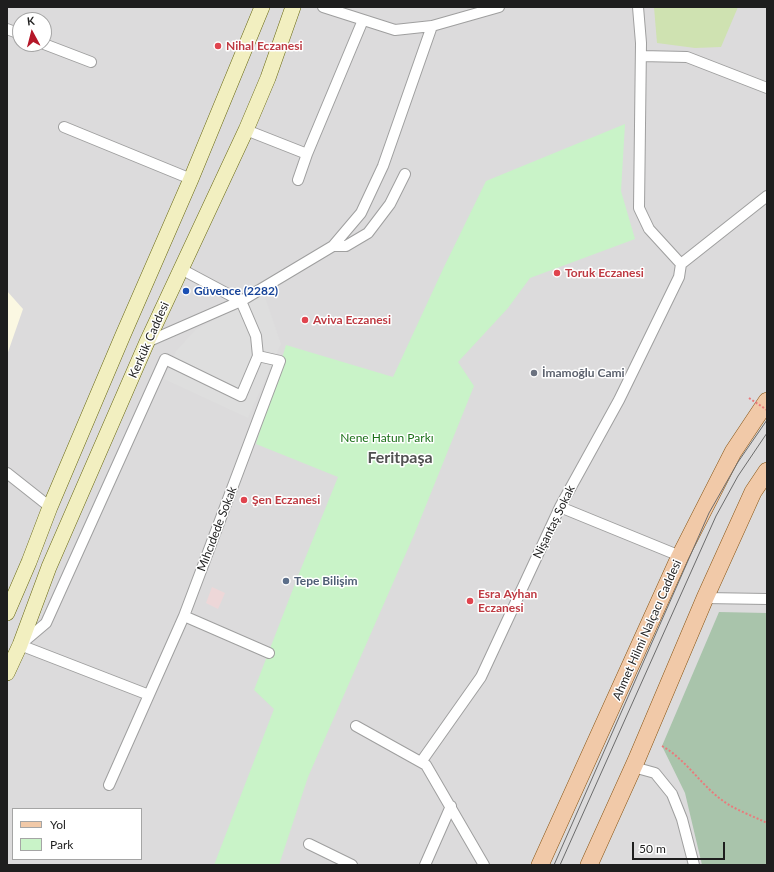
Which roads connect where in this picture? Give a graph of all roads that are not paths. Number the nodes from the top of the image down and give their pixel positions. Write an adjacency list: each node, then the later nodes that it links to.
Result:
1 (262, 7): 16 (street)
2 (293, 7): 13 (street, Kerkük Caddesi)
3 (323, 7): 6 (street)
4 (499, 7): 7 (street)
5 (638, 7): 9 (street)
6 (363, 20): 7 (street); 14 (street)
7 (432, 26): 19 (street)
8 (52, 47): 10 (street)
9 (641, 56): 11 (street); 20 (street)
10 (91, 62)
11 (767, 88)
12 (64, 127): 16 (street)
13 (246, 130): 14 (street); 21 (street, Kerkük Caddesi)
14 (307, 154): 17 (street)
15 (405, 174): 19 (street)
16 (191, 179): 28 (street)
17 (298, 180)
18 (767, 196): 20 (street)
19 (333, 246): 22 (street)
20 (681, 264): 29 (street, Nişantaş Sokak)
21 (181, 270): 22 (street); 23 (street, Kerkük Caddesi)
22 (241, 301): 23 (street); 24 (street)
23 (147, 342): 36 (street, Kerkük Caddesi)
24 (258, 356): 35 (street, Mıhcıdede Sokak); 36 (street)
25 (767, 401): 30 (main road, Ahmet Hilmi Nalçacı Caddesi)
26 (767, 471): 32 (main road)
27 (7, 473): 28 (street)
28 (50, 507): 31 (street)
29 (560, 507): 30 (street); 42 (street, Nişantaş Sokak)
30 (680, 556): 49 (main road, Ahmet Hilmi Nalçacı Caddesi)
31 (11, 591): 34 (street)
32 (705, 598): 33 (street); 41 (main road)
33 (767, 599)
34 (7, 613)
35 (184, 616): 37 (street); 39 (street, Mıhcıdede Sokak)
36 (20, 645): 38 (street, Kerkük Caddesi); 39 (street)
37 (269, 653)
38 (7, 673)
39 (149, 695): 43 (street, Mıhcıdede Sokak)
40 (356, 726): 42 (street)
41 (636, 760): 50 (main road); 51 (street)
42 (421, 762): 44 (street)
43 (109, 784)
44 (451, 806): 47 (street); 48 (street)
45 (309, 844): 46 (street)
46 (352, 865)
47 (425, 865)
48 (484, 865)
49 (540, 865)
50 (589, 865)
51 (694, 865)

